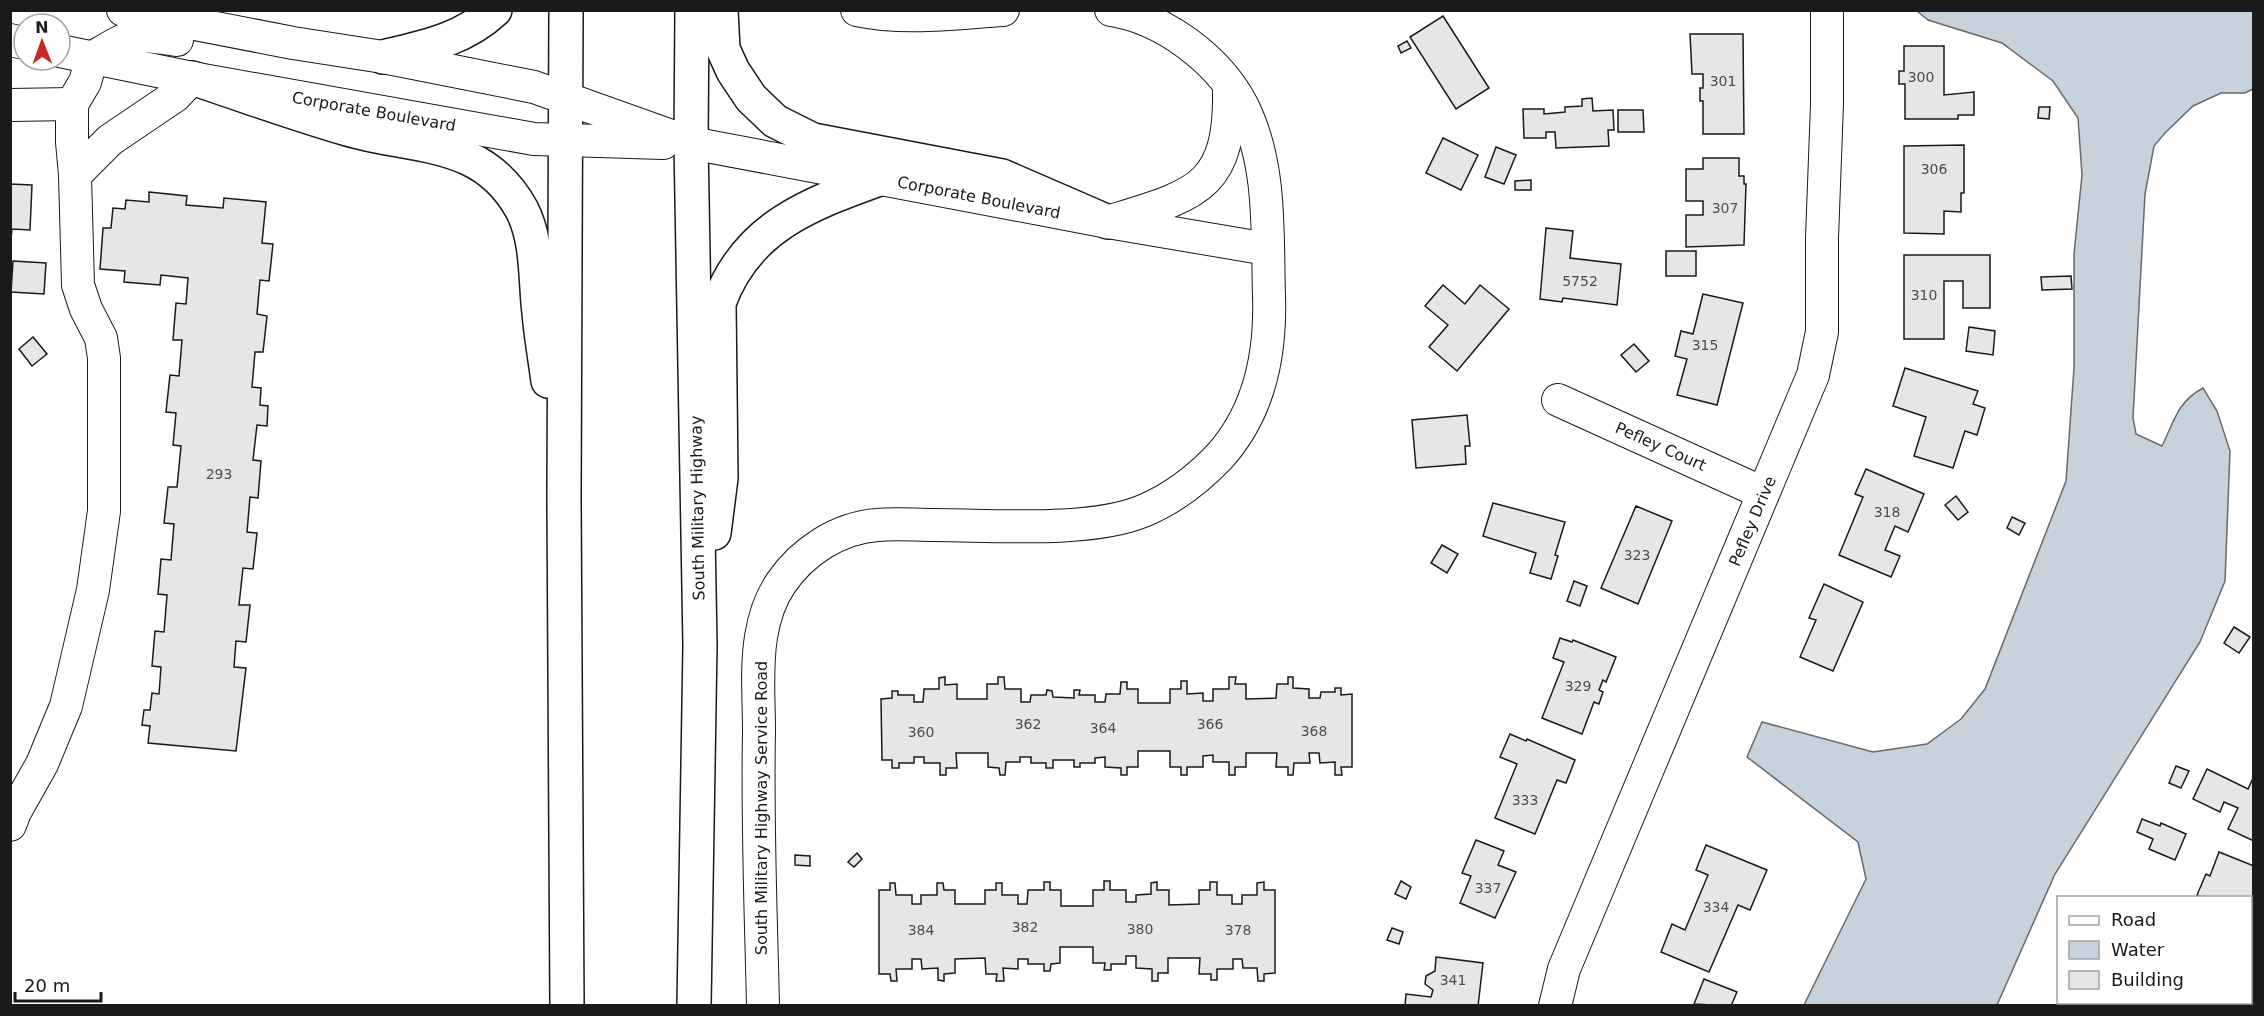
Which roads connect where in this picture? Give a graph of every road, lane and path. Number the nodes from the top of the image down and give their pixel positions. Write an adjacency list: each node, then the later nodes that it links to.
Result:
1 (123, 10): 10 (street, Corporate Boulevard)
2 (495, 10): 12 (main road)
3 (566, 10): 16 (main road)
4 (692, 10): 20 (main road, South Military Highway)
5 (721, 10): 23 (main road)
6 (857, 10): 7 (street)
7 (1003, 10)
8 (1111, 10): 15 (street, South Military Highway Service Road)
9 (1827, 10): 26 (street, Pefley Drive)
10 (293, 43): 12 (street, Corporate Boulevard); 13 (street)
11 (72, 54): 13 (street, Corporate Boulevard)
12 (383, 57): 16 (street, Corporate Boulevard)
13 (92, 58): 14 (street, Corporate Boulevard); 17 (street)
14 (192, 78): 19 (street, Corporate Boulevard); 21 (street); 27 (main road)
15 (1229, 87): 23 (street); 24 (street, South Military Highway Service Road)
16 (566, 99): 19 (main road); 20 (street, Corporate Boulevard)
17 (72, 104): 18 (street); 21 (street)
18 (10, 105)
19 (566, 140): 20 (street, Corporate Boulevard); 27 (main road)
20 (691, 143): 22 (street, Corporate Boulevard); 28 (main road, South Military Highway)
21 (75, 175): 29 (street)
22 (879, 179): 23 (street, Corporate Boulevard); 28 (main road)
23 (1108, 222): 24 (street, Corporate Boulevard)
24 (1267, 249): 32 (street, South Military Highway Service Road)
25 (1558, 400): 26 (street, Pefley Court)
26 (1763, 493): 33 (street, Pefley Drive)
27 (564, 499): 30 (main road)
28 (700, 645): 31 (main road, South Military Highway)
29 (10, 825)
30 (567, 1005)
31 (694, 1005)
32 (763, 1005)
33 (1555, 1005)

